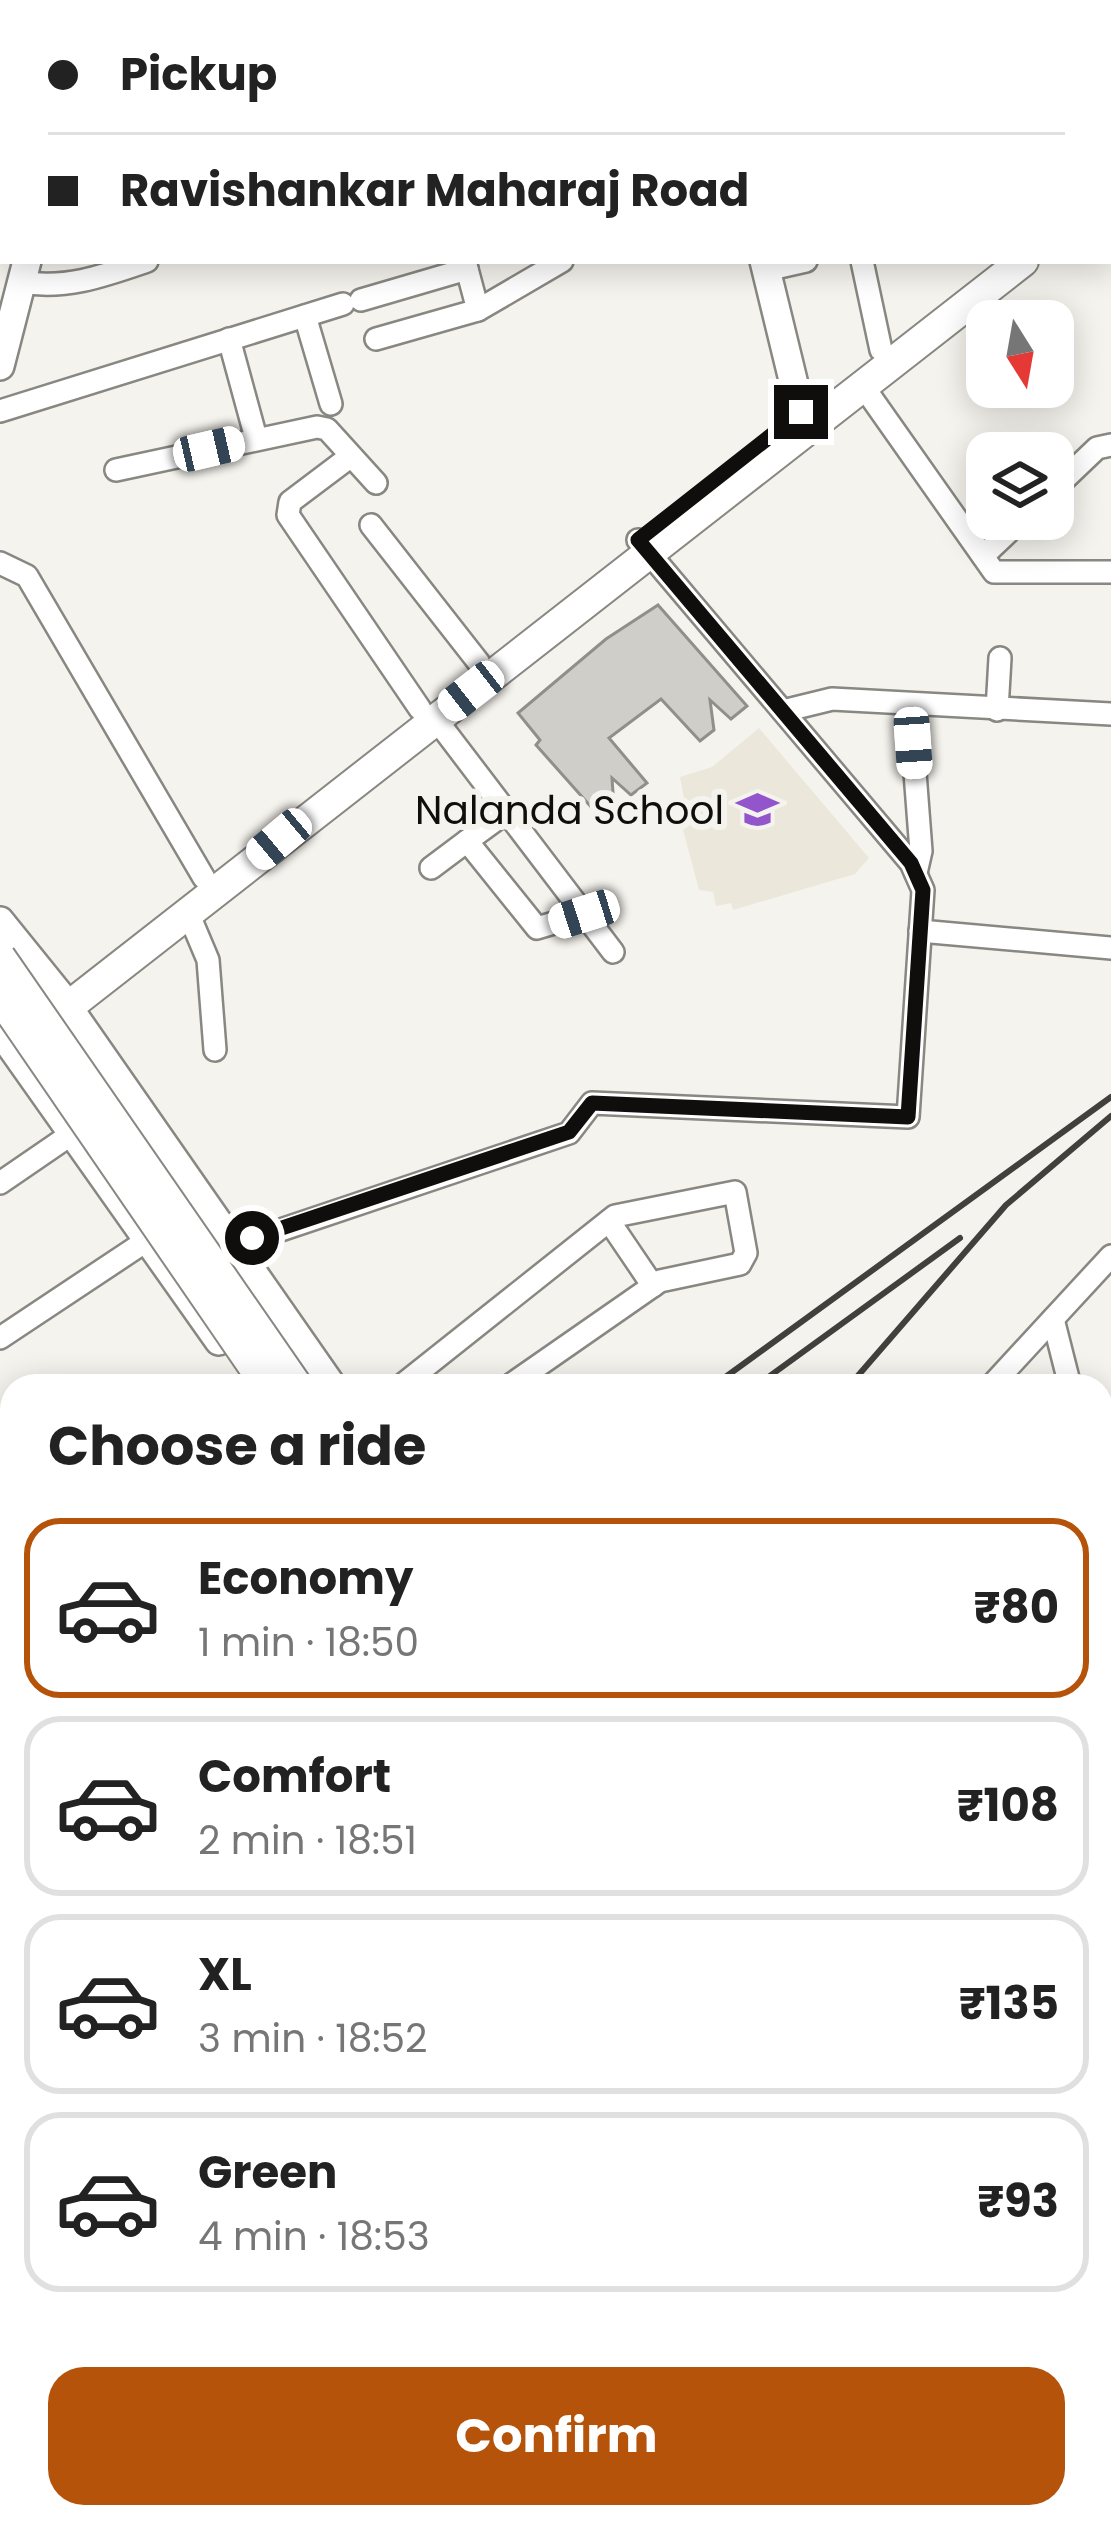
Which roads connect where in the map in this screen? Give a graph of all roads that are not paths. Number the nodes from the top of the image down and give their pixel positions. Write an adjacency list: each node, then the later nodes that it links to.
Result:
1 (138, 264): 8 (street)
2 (557, 264): 9 (street)
3 (863, 264): 13 (street)
4 (992, 264): 13 (main road)
5 (1019, 264): 15 (main road)
6 (466, 265): 9 (street); 10 (street)
7 (765, 265): 18 (street)
8 (25, 272): 14 (street)
9 (478, 310): 11 (street)
10 (305, 316): 12 (street); 16 (street)
11 (376, 339)
12 (229, 340): 17 (street); 19 (street)
13 (881, 350): 18 (main road)
14 (0, 366)
15 (863, 386): 18 (main road); 28 (street)
16 (331, 404)
17 (0, 411)
18 (806, 419): 27 (main road)
19 (256, 438): 21 (street); 22 (street)
20 (1111, 446): 23 (street)
21 (351, 456): 24 (street); 36 (street)
22 (116, 470)
23 (1074, 470)
24 (376, 483)
25 (370, 526): 32 (street)
26 (1000, 540): 28 (street)
27 (643, 546): 32 (main road); 35 (street); 36 (main road)
28 (983, 556): 30 (street)
29 (0, 563): 42 (street)
30 (1111, 572)
31 (1000, 658): 34 (street)
32 (479, 663): 36 (main road)
33 (910, 707): 34 (street); 35 (street); 41 (street)
34 (998, 710): 37 (street)
35 (783, 711): 41 (street)
36 (428, 714): 38 (street); 42 (main road); 44 (main road)
37 (1111, 714)
38 (508, 811): 39 (street); 43 (street)
39 (467, 841): 40 (street); 43 (street)
40 (431, 868)
41 (916, 873): 46 (street)
42 (204, 878): 51 (main road)
43 (584, 914): 48 (street)
44 (190, 915): 51 (main road); 54 (street)
45 (0, 921): 51 (street)
46 (920, 931): 47 (street); 60 (street)
47 (1111, 948)
48 (613, 952)
49 (0, 957): 67 (main road, bridge)
50 (0, 997): 66 (main road, bridge)
51 (63, 1000): 52 (street); 55 (street); 60 (street)
52 (0, 1016)
53 (0, 1031): 55 (street)
54 (215, 1050)
55 (28, 1066): 56 (street)
56 (73, 1133): 57 (street); 59 (street)
57 (0, 1183)
58 (609, 1221): 62 (street); 62 (street); 69 (street)
59 (146, 1241): 64 (street); 65 (street)
60 (230, 1246): 68 (street)
61 (1111, 1256): 63 (street)
62 (653, 1286): 70 (street)
63 (1053, 1318): 71 (street); 72 (street)
64 (0, 1339)
65 (241, 1374)
66 (259, 1374)
67 (289, 1374)
68 (323, 1374)
69 (416, 1374)
70 (526, 1374)
71 (1002, 1374)
72 (1067, 1374)

